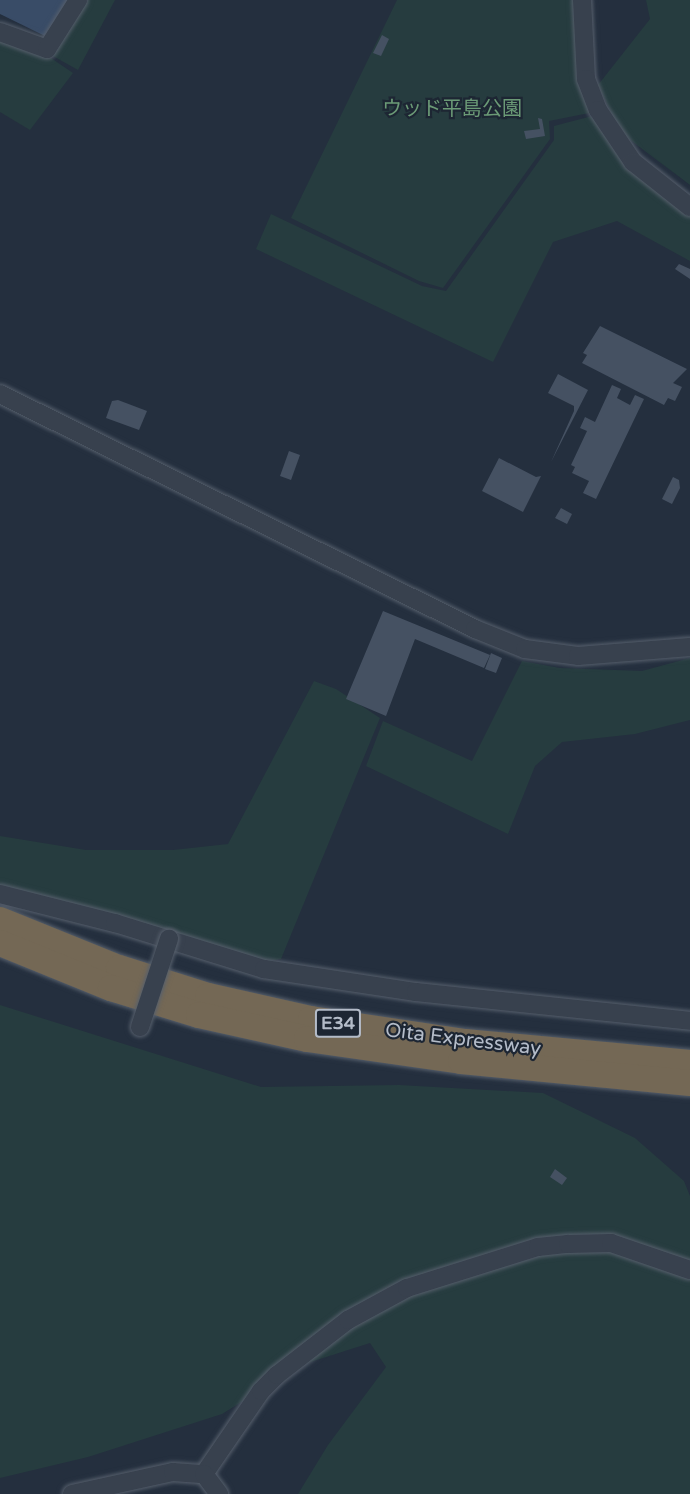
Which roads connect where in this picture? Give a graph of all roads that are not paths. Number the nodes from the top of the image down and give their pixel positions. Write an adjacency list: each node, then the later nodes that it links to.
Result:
1 (78, 0): 3 (street)
2 (582, 0): 4 (street)
3 (0, 32)
4 (690, 207)
5 (0, 394): 6 (street)
6 (690, 647)
7 (0, 894): 9 (street)
8 (0, 921): 13 (highway, Oita Expressway / E34)
9 (169, 939): 11 (street); 12 (street, bridge)
10 (0, 943): 14 (highway, Oita Expressway / E34)
11 (690, 1021)
12 (140, 1027)
13 (690, 1063)
14 (690, 1083)
15 (690, 1270): 16 (street)
16 (204, 1474): 17 (street); 18 (street)
17 (72, 1494)
18 (219, 1494)

